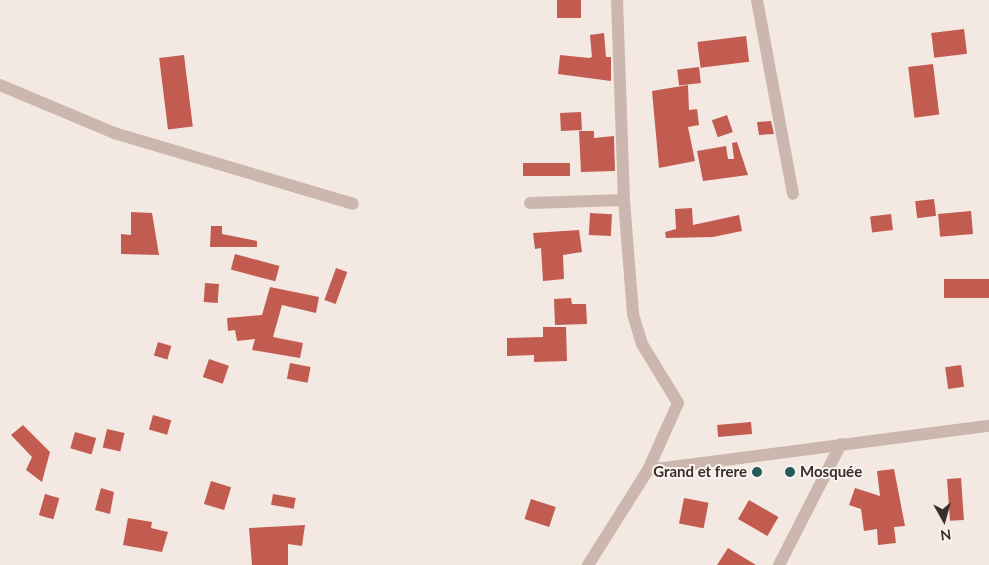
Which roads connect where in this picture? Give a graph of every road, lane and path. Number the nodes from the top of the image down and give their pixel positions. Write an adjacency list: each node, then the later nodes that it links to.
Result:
1 (616, 0): 5 (street)
2 (757, 0): 4 (street)
3 (0, 85): 7 (street)
4 (793, 194)
5 (624, 200): 6 (street); 10 (street)
6 (530, 203)
7 (353, 204)
8 (989, 426): 9 (street)
9 (841, 444): 10 (street); 11 (street)
10 (648, 470): 12 (street)
11 (791, 545): 13 (street); 14 (street)
12 (588, 565)
13 (778, 565)
14 (790, 565)

